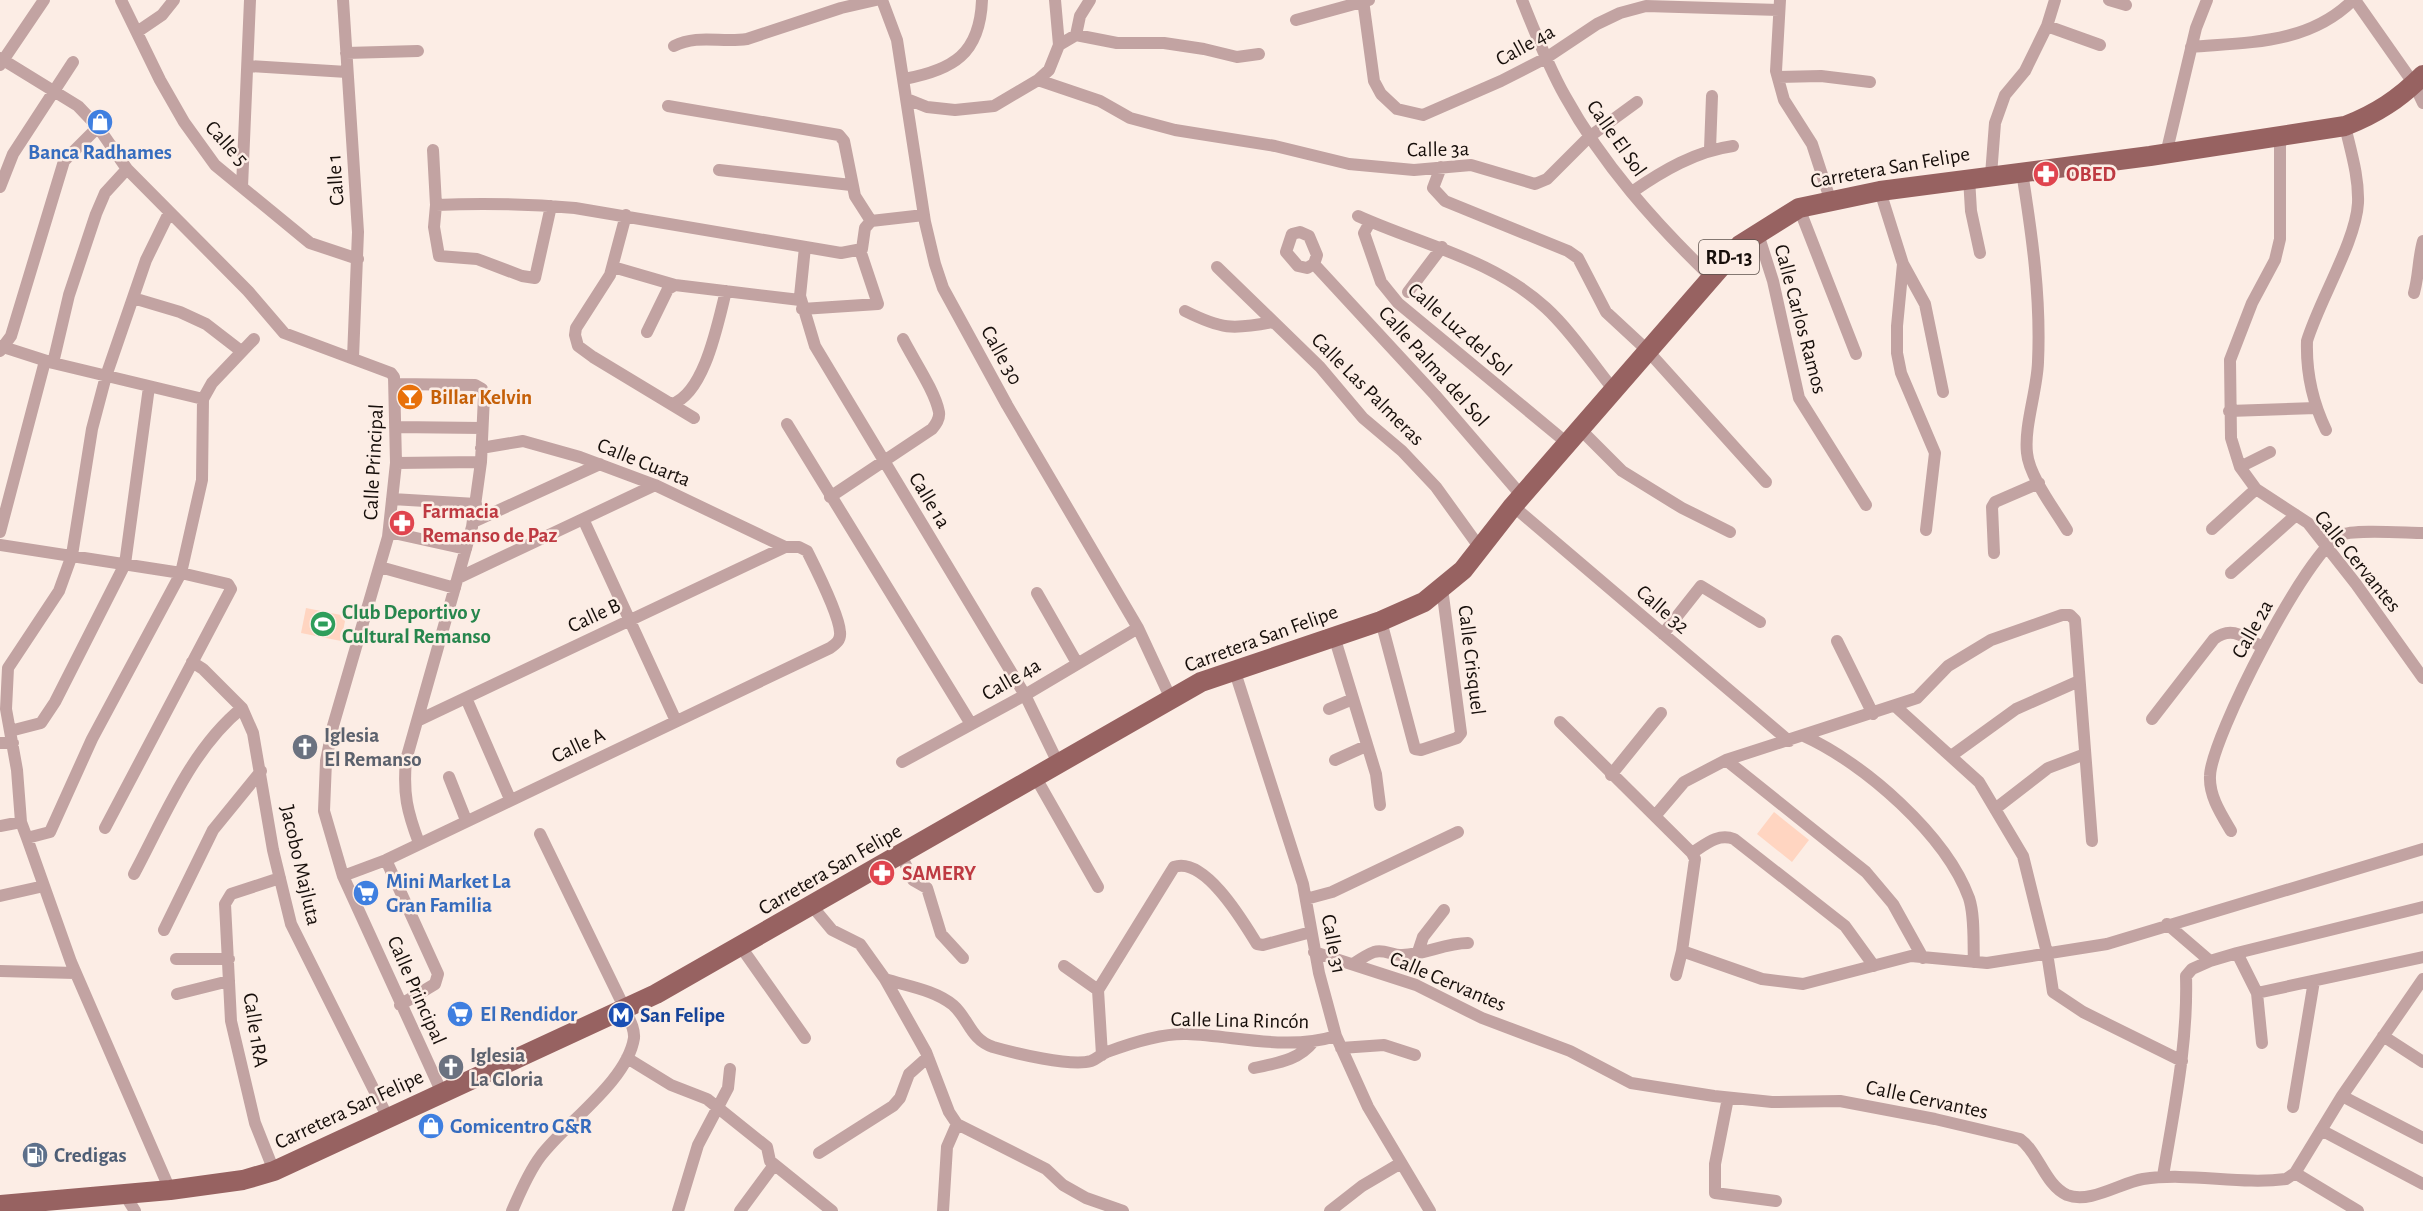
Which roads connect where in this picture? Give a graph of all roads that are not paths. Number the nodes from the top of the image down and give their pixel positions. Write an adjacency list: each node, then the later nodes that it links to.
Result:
1 (44, 0): 31 (street)
2 (121, 0): 21 (street, Calle 5)
3 (174, 0): 21 (street)
4 (250, 0): 33 (street)
5 (344, 0): 28 (street, Calle 1)
6 (876, 0): 25 (street)
7 (882, 0): 36 (street, Calle 30)
8 (982, 0): 36 (street)
9 (1055, 0): 23 (street)
10 (1090, 0): 22 (street)
11 (1522, 0): 30 (street, Calle El Sol)
12 (2055, 0): 20 (street)
13 (2109, 0): 18 (street)
14 (2207, 0): 26 (street)
15 (2354, 0): 26 (street); 38 (street)
16 (1365, 1): 19 (street); 30 (street, Calle 4a)
17 (1779, 5): 30 (street, Calle 4a); 35 (street)
18 (2126, 5)
19 (1296, 20)
20 (2047, 26): 24 (street); 58 (street)
21 (137, 32): 62 (street, Calle 5)
22 (1076, 35): 23 (street); 29 (street)
23 (1059, 45): 37 (street)
24 (2100, 45)
25 (674, 46)
26 (2191, 47): 53 (street)
27 (418, 51): 28 (street)
28 (346, 53): 34 (street, Calle 1)
29 (1258, 54)
30 (1546, 58): 49 (street, Calle El Sol)
31 (1, 61): 40 (street)
32 (73, 63): 40 (street)
33 (248, 66): 34 (street); 62 (street)
34 (347, 72): 79 (street, Calle 1)
35 (1778, 77): 39 (street); 65 (street)
36 (904, 80): 42 (street, Calle 30)
37 (1038, 80): 42 (street); 54 (street, Calle 3a)
38 (2419, 80): 44 (street); 46 (main road, Carretera San Felipe / RD-13)
39 (1870, 82)
40 (54, 90): 47 (street); 61 (street)
41 (1712, 96): 51 (street)
42 (907, 99): 71 (street, Calle 30)
43 (1637, 102): 49 (street, Calle 3a)
44 (2423, 103)
45 (668, 106): 60 (street)
46 (2344, 126): 48 (main road, Carretera San Felipe / RD-13); 109 (street)
47 (98, 127): 55 (street); 96 (street)
48 (2280, 136): 53 (main road, Carretera San Felipe / RD-13); 110 (street, Calle Cervantes)
49 (1589, 137): 54 (street, Calle 3a); 64 (street, Calle El Sol)
50 (1733, 146): 51 (street)
51 (1710, 149): 64 (street)
52 (433, 150): 66 (street)
53 (2166, 154): 57 (main road, Carretera San Felipe / RD-13)
54 (1441, 167): 97 (street)
55 (128, 169): 69 (street); 101 (street)
56 (719, 170): 60 (street)
57 (2022, 172): 58 (main road, Carretera San Felipe / RD-13); 125 (street)
58 (1990, 175): 59 (main road, Carretera San Felipe / RD-13)
59 (1969, 178): 63 (main road, Carretera San Felipe / RD-13); 78 (street)
60 (851, 185): 72 (street)
61 (0, 187)
62 (242, 188): 79 (street, Calle 5)
63 (1881, 191): 65 (main road, Carretera San Felipe / RD-13); 81 (street)
64 (1632, 192): 84 (street, Calle El Sol)
65 (1830, 199): 68 (main road, Carretera San Felipe / RD-13)
66 (436, 205): 67 (street); 67 (street)
67 (550, 206): 70 (street)
68 (1799, 208): 73 (main road, Carretera San Felipe / RD-13); 99 (street)
69 (168, 213): 89 (street); 100 (street)
70 (626, 215): 75 (street); 82 (street)
71 (924, 215): 72 (street); 160 (street, Calle 30)
72 (871, 221): 77 (street)
73 (1758, 234): 84 (main road, Carretera San Felipe / RD-13); 132 (street, Calle Carlos Ramos)
74 (2423, 240): 88 (street)
75 (805, 247): 77 (street); 90 (street, Calle 1a)
76 (1442, 247): 87 (street); 105 (street); 116 (street, Calle Luz del Sol)
77 (860, 250): 90 (street)
78 (1980, 253)
79 (358, 259): 100 (street, Calle 1)
80 (1314, 264): 130 (street, Calle Palma del Sol)
81 (1904, 264): 106 (street); 137 (street)
82 (613, 267): 85 (street); 108 (street)
83 (1217, 267): 92 (street, Calle Las Palmeras)
84 (1711, 277): 97 (main road, Carretera San Felipe / RD-13)
85 (675, 285): 86 (street); 93 (street)
86 (726, 291): 90 (street); 108 (street)
87 (1408, 292)
88 (2414, 293)
89 (133, 298): 98 (street); 102 (street)
90 (801, 305): 119 (street, Calle 1a)
91 (1185, 311): 92 (street)
92 (1273, 322): 146 (street, Calle Las Palmeras)
93 (647, 332)
94 (254, 339): 98 (street)
95 (903, 339): 119 (street)
96 (0, 347): 101 (street)
97 (1647, 350): 105 (main road, Carretera San Felipe / RD-13); 124 (street)
98 (241, 351): 107 (street)
99 (1856, 354)
100 (353, 357): 103 (street)
101 (49, 362): 102 (street); 139 (street)
102 (106, 376): 104 (street); 149 (street)
103 (394, 381): 113 (street, Calle Principal); 114 (street)
104 (149, 387): 107 (street); 150 (street)
105 (1613, 389): 116 (main road, Carretera San Felipe / RD-13)
106 (1943, 392)
107 (203, 399): 152 (street)
108 (672, 404): 111 (street)
109 (2316, 408): 110 (street); 115 (street)
110 (2229, 411): 123 (street, Calle Cervantes)
111 (694, 418)
112 (787, 424): 128 (street)
113 (395, 428): 114 (street); 121 (street, Calle Principal)
114 (482, 428): 117 (street)
115 (2326, 430)
116 (1573, 436): 130 (main road, Carretera San Felipe / RD-13); 141 (street, Calle Luz del Sol)
117 (481, 448): 120 (street); 122 (street, Calle Cuarta)
118 (2270, 452): 123 (street)
119 (884, 460): 128 (street); 171 (street, Calle 1a)
120 (481, 462): 121 (street); 131 (street)
121 (396, 463): 129 (street, Calle Principal)
122 (600, 464): 126 (street, Calle Cuarta); 135 (street)
123 (2240, 467): 127 (street, Calle Cervantes)
124 (1766, 482)
125 (2039, 483): 138 (street); 148 (street)
126 (655, 485): 134 (street); 145 (street, Calle Cuarta)
127 (2256, 489): 133 (street, Calle Cervantes); 136 (street)
128 (830, 497): 185 (street)
129 (392, 499): 131 (street); 140 (street, Calle Principal)
130 (1518, 501): 146 (main road, Carretera San Felipe / RD-13); 161 (street, Calle 32)
131 (476, 504): 135 (street)
132 (1866, 505)
133 (2296, 514): 144 (street, Calle Cervantes); 153 (street)
134 (584, 521): 154 (street); 157 (street)
135 (473, 522): 147 (street)
136 (2212, 529)
137 (1926, 530)
138 (2067, 530)
139 (0, 532)
140 (389, 532): 147 (street); 151 (street, Calle Principal)
141 (1730, 532)
142 (2423, 533): 144 (street)
143 (0, 545): 149 (street)
144 (2326, 545): 164 (street, Calle 2a); 169 (street, Calle Cervantes)
145 (785, 547): 157 (street, Calle B); 165 (street, Calle Cuarta)
146 (1480, 548): 155 (main road, Carretera San Felipe / RD-13)
147 (466, 549): 154 (street)
148 (1994, 552)
149 (72, 555): 150 (street); 176 (street)
150 (125, 564): 152 (street); 187 (street)
151 (380, 567): 154 (street); 219 (street, Calle Principal)
152 (181, 573): 166 (street); 211 (street)
153 (2231, 573)
154 (457, 583): 182 (street)
155 (1442, 588): 158 (main road, Carretera San Felipe / RD-13); 158 (street, Calle Crisquel)
156 (1037, 593): 167 (street)
157 (630, 620): 172 (street, Calle B); 183 (street)
158 (1381, 621): 162 (main road, Carretera San Felipe / RD-13)
159 (1760, 622): 161 (street)
160 (1138, 628): 167 (street, Calle 4a); 173 (street, Calle 30)
161 (1663, 634): 188 (street, Calle 32)
162 (1334, 636): 168 (main road, Carretera San Felipe / RD-13); 174 (street)
163 (1837, 641): 180 (street)
164 (2262, 647): 181 (street); 208 (street, Calle 2a)
165 (830, 648): 183 (street, Calle A)
166 (192, 662): 177 (street, Jacobo Majluta); 207 (street)
167 (1077, 663): 171 (street, Calle 4a)
168 (1234, 669): 173 (main road, Carretera San Felipe / RD-13); 224 (street, Calle 31)
169 (2423, 678)
170 (2079, 681): 175 (street); 190 (street); 191 (street)
171 (1025, 694): 185 (street, Calle 4a); 195 (street, Calle 1a)
172 (466, 698): 182 (street, Calle B); 200 (street)
173 (1171, 699): 195 (main road, Carretera San Felipe / RD-13)
174 (1353, 699): 178 (street); 189 (street)
175 (1895, 706): 180 (street); 191 (street)
176 (3, 708): 187 (street)
177 (242, 708): 196 (street, Jacobo Majluta); 218 (street)
178 (1329, 709)
179 (1661, 713): 197 (street)
180 (1873, 714): 186 (street)
181 (2152, 719)
182 (419, 720): 213 (street)
183 (675, 721): 200 (street, Calle A)
184 (1560, 722): 197 (street)
185 (971, 724): 194 (street, Calle 4a)
186 (1804, 736): 188 (street); 244 (street)
187 (8, 739): 205 (street)
188 (1789, 741): 193 (street)
189 (1366, 746): 192 (street); 201 (street)
190 (2085, 754): 202 (street); 212 (street)
191 (1951, 756): 202 (street)
192 (1335, 760)
193 (1726, 760): 203 (street); 240 (street)
194 (902, 762)
195 (1059, 765): 199 (main road, Carretera San Felipe / RD-13)
196 (261, 771): 220 (street, Jacobo Majluta); 229 (street)
197 (1611, 775): 203 (street)
198 (449, 777): 204 (street)
199 (1036, 778): 216 (main road, Carretera San Felipe / RD-13); 222 (street)
200 (510, 799): 204 (street, Calle A)
201 (1380, 806)
202 (1995, 808): 236 (street)
203 (1655, 816): 215 (street)
204 (466, 820): 213 (street, Calle A)
205 (21, 822): 206 (street); 211 (street)
206 (0, 826)
207 (105, 828)
208 (2231, 831)
209 (1458, 832): 224 (street)
210 (540, 834): 259 (street)
211 (27, 838): 221 (street)
212 (2092, 841)
213 (419, 843): 217 (street, Calle A)
214 (2423, 849): 228 (street)
215 (1692, 853): 233 (street); 247 (street)
216 (901, 855): 225 (main road, Carretera San Felipe / RD-13); 239 (street)
217 (386, 860): 219 (street, Calle A); 258 (street)
218 (134, 874)
219 (343, 876): 258 (street, Calle Principal)
220 (280, 878): 242 (street, Calle 1RA); 278 (street, Jacobo Majluta)
221 (44, 886): 223 (street); 249 (street)
222 (1098, 887)
223 (0, 896)
224 (1306, 899): 230 (street, Calle 31)
225 (812, 906): 232 (main road, Carretera San Felipe / RD-13); 252 (street)
226 (2423, 907): 237 (street)
227 (1444, 910): 235 (street)
228 (2167, 924): 236 (street); 243 (street)
229 (164, 930)
230 (1311, 932): 234 (street, Calle 31); 255 (street)
231 (1468, 943): 235 (street)
232 (741, 947): 259 (main road, Carretera San Felipe / RD-13); 261 (street)
233 (1682, 951): 247 (street); 250 (street)
234 (1314, 952): 245 (street, Calle Cervantes); 263 (street, Calle 31)
235 (1418, 952): 245 (street)
236 (2047, 953): 244 (street); 269 (street)
237 (2237, 953): 243 (street); 256 (street)
238 (2423, 957): 254 (street)
239 (963, 958)
240 (1923, 958): 244 (street); 247 (street)
241 (176, 959): 242 (street)
242 (229, 959): 253 (street, Calle 1RA)
243 (2210, 961): 269 (street)
244 (1974, 962)
245 (1353, 964): 275 (street, Calle Cervantes)
246 (1064, 966): 255 (street)
247 (1874, 966)
248 (0, 971): 249 (street)
249 (75, 973): 289 (street)
250 (1676, 975)
251 (2423, 979): 260 (street)
252 (885, 980): 265 (street, Calle Lina Rincón); 267 (street)
253 (229, 981): 257 (street); 285 (street, Calle 1RA)
254 (2313, 981): 256 (street); 276 (street)
255 (1098, 990): 265 (street)
256 (2257, 993): 264 (street)
257 (177, 994)
258 (400, 1005): 273 (street, Calle Principal)
259 (624, 1007): 268 (street); 273 (main road, Carretera San Felipe / RD-13)
260 (2383, 1036): 270 (street); 274 (street)
261 (805, 1038)
262 (1313, 1042): 263 (street, Calle Lina Rincón); 265 (street, Calle Lina Rincón); 271 (street)
263 (1338, 1042): 266 (street, Calle Lina Rincón); 283 (street, Calle 31)
264 (2262, 1043)
265 (1102, 1054)
266 (1415, 1055)
267 (928, 1057): 279 (street); 282 (street)
268 (627, 1058): 277 (street); 294 (street)
269 (2182, 1061): 287 (street)
270 (2423, 1062)
271 (1254, 1068)
272 (730, 1069): 277 (street)
273 (442, 1093): 278 (main road, Carretera San Felipe / RD-13)
274 (2342, 1096): 280 (street); 281 (street)
275 (1728, 1098): 287 (street, Calle Cervantes); 290 (street)
276 (2293, 1107)
277 (718, 1108): 284 (street); 295 (street)
278 (388, 1118): 285 (main road, Carretera San Felipe / RD-13)
279 (957, 1124): 298 (street); 299 (street)
280 (2321, 1130): 286 (street); 288 (street)
281 (2423, 1138)
282 (819, 1153)
283 (1401, 1163): 300 (street); 301 (street, Calle 31)
284 (774, 1165): 296 (street); 297 (street)
285 (274, 1171): 289 (main road, Carretera San Felipe / RD-13)
286 (2295, 1173): 287 (street, Calle Cervantes); 302 (street)
287 (2163, 1176)
288 (2423, 1184)
289 (170, 1190): 291 (main road, Carretera San Felipe / RD-13)
290 (1776, 1201)
291 (130, 1203): 293 (main road, Carretera San Felipe / RD-13)
292 (0, 1205): 293 (main road, Carretera San Felipe / RD-13)
293 (28, 1208)
294 (512, 1211)
295 (678, 1211)
296 (740, 1211)
297 (832, 1211)
298 (943, 1211)
299 (1123, 1211)
300 (1330, 1211)
301 (1430, 1211)
302 (2358, 1211)

